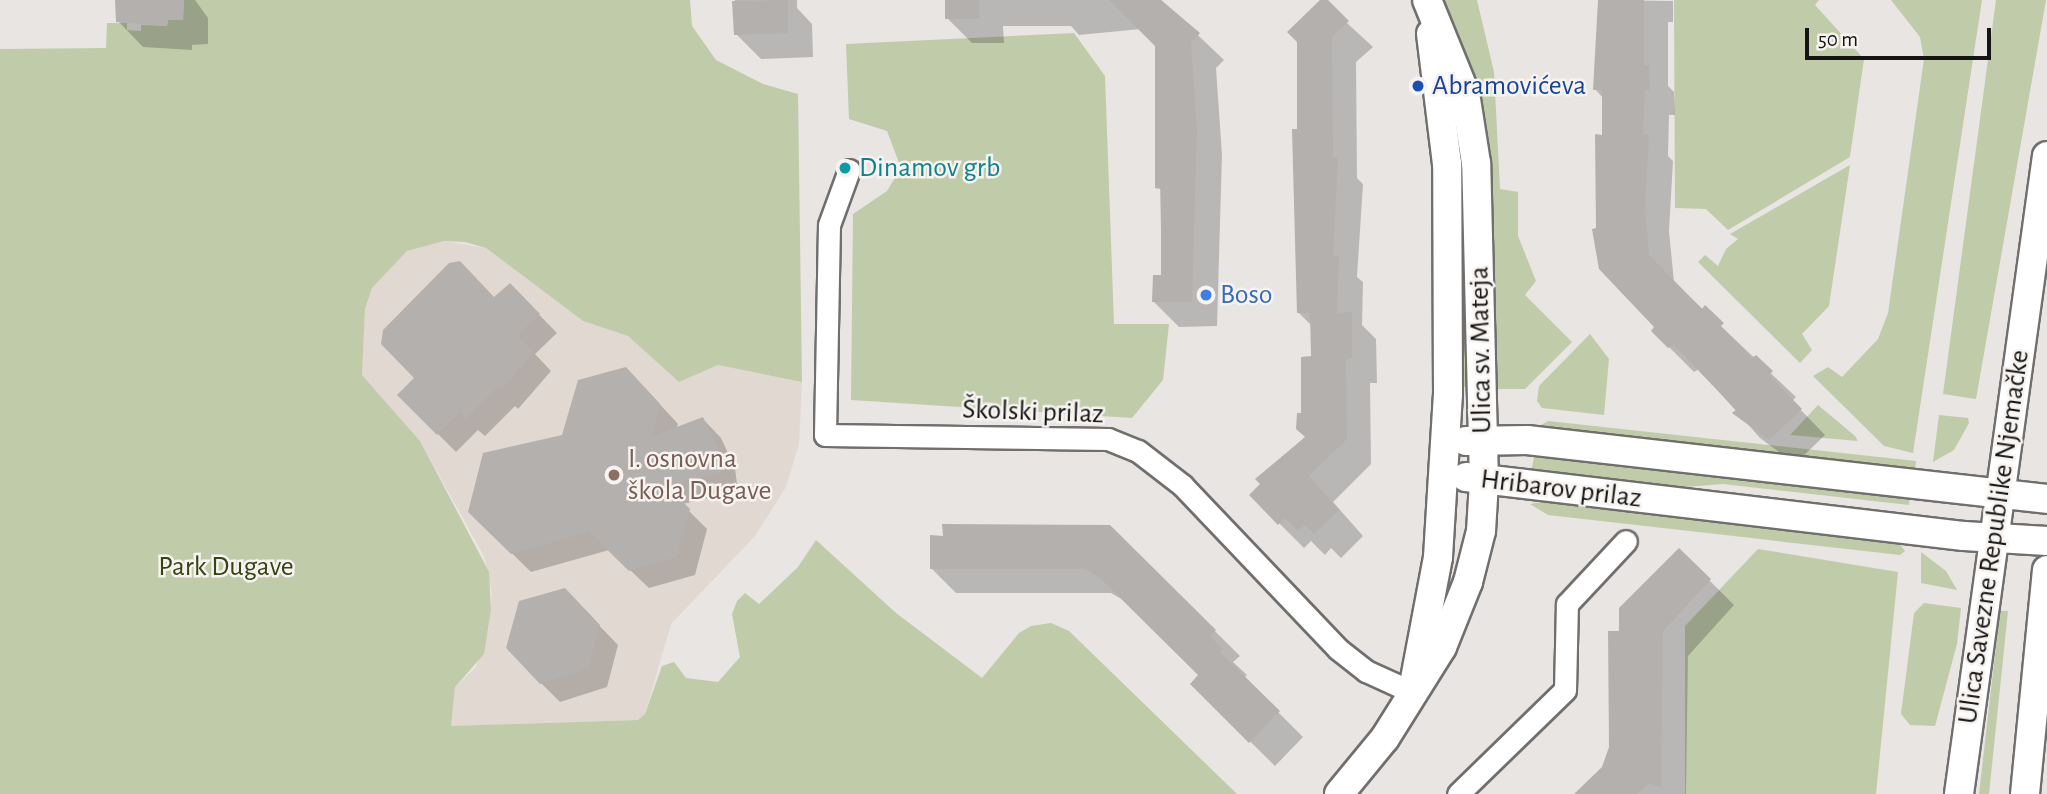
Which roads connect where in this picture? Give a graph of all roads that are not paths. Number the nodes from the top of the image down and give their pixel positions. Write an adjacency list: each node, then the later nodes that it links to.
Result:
1 (1425, 0): 4 (street, Ulica sv. Mateja); 5 (street, Ulica sv. Mateja)
2 (2047, 156): 7 (street, Ulica Savezne Republike Njemačke)
3 (849, 170): 13 (street, Školski prilaz)
4 (1483, 438): 5 (street, Hribarov prilaz); 6 (street, Ulica sv. Mateja); 7 (street, Hribarov prilaz)
5 (1445, 458): 6 (street, Hribarov prilaz); 13 (street, Ulica sv. Mateja)
6 (1484, 482): 9 (street, Hribarov prilaz); 13 (street, Ulica sv. Mateja)
7 (2002, 494): 8 (street, Hribarov prilaz); 9 (street, Ulica Savezne Republike Njemačke)
8 (2047, 499)
9 (1996, 538): 11 (street, Hribarov prilaz); 16 (street, Ulica Savezne Republike Njemačke)
10 (1626, 541): 15 (street, Hribarov prilaz)
11 (2047, 541)
12 (2047, 570): 17 (street, Ulica Savezne Republike Njemačke)
13 (1412, 692): 14 (street, Ulica sv. Mateja)
14 (1339, 794)
15 (1458, 794)
16 (1959, 794)
17 (2025, 794)

